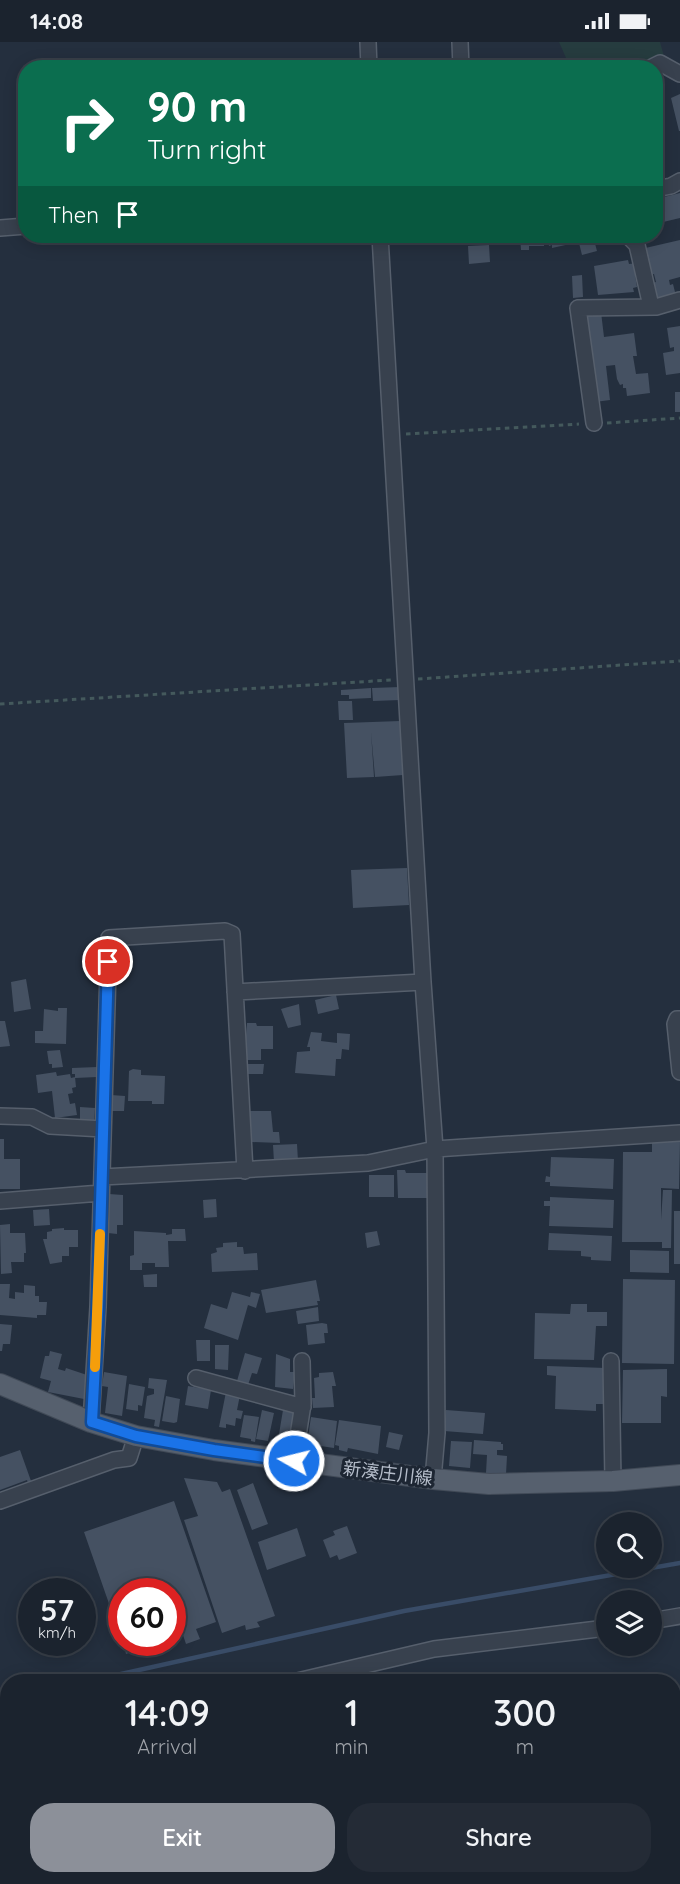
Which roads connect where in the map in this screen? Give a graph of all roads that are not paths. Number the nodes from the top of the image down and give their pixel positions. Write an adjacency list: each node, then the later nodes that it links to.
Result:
1 (368, 42): 3 (street)
2 (460, 42): 4 (street)
3 (369, 60)
4 (461, 60)
5 (663, 65): 6 (street)
6 (680, 74)
7 (680, 181): 8 (street)
8 (663, 188)
9 (18, 227): 10 (street)
10 (0, 228)
11 (380, 243): 16 (street)
12 (634, 243): 14 (street)
13 (680, 300): 14 (street)
14 (651, 306): 15 (street)
15 (594, 423)
16 (423, 981): 17 (street); 23 (street)
17 (235, 992): 21 (street); 24 (street)
18 (680, 1019): 19 (street)
19 (680, 1063)
20 (0, 1116): 21 (street)
21 (103, 1129): 25 (street)
22 (680, 1132): 23 (street)
23 (435, 1149): 24 (street); 37 (street)
24 (245, 1172): 25 (street)
25 (102, 1177): 26 (street)
26 (101, 1193): 27 (street); 33 (street)
27 (0, 1201)
28 (302, 1360): 32 (street)
29 (611, 1361): 38 (street)
30 (196, 1378): 32 (street)
31 (0, 1384): 33 (main road, 新湊庄川線)
32 (303, 1407): 35 (street)
33 (92, 1422): 34 (main road, 新湊庄川線)
34 (136, 1436): 35 (main road, 新湊庄川線); 39 (street)
35 (294, 1461): 37 (main road, 新湊庄川線)
36 (680, 1474): 38 (main road, 新湊庄川線)
37 (433, 1479): 38 (main road, 新湊庄川線)
38 (613, 1481)
39 (0, 1501)
40 (680, 1616): 41 (street)
41 (662, 1619)
42 (596, 1629): 43 (street)
43 (327, 1674)

